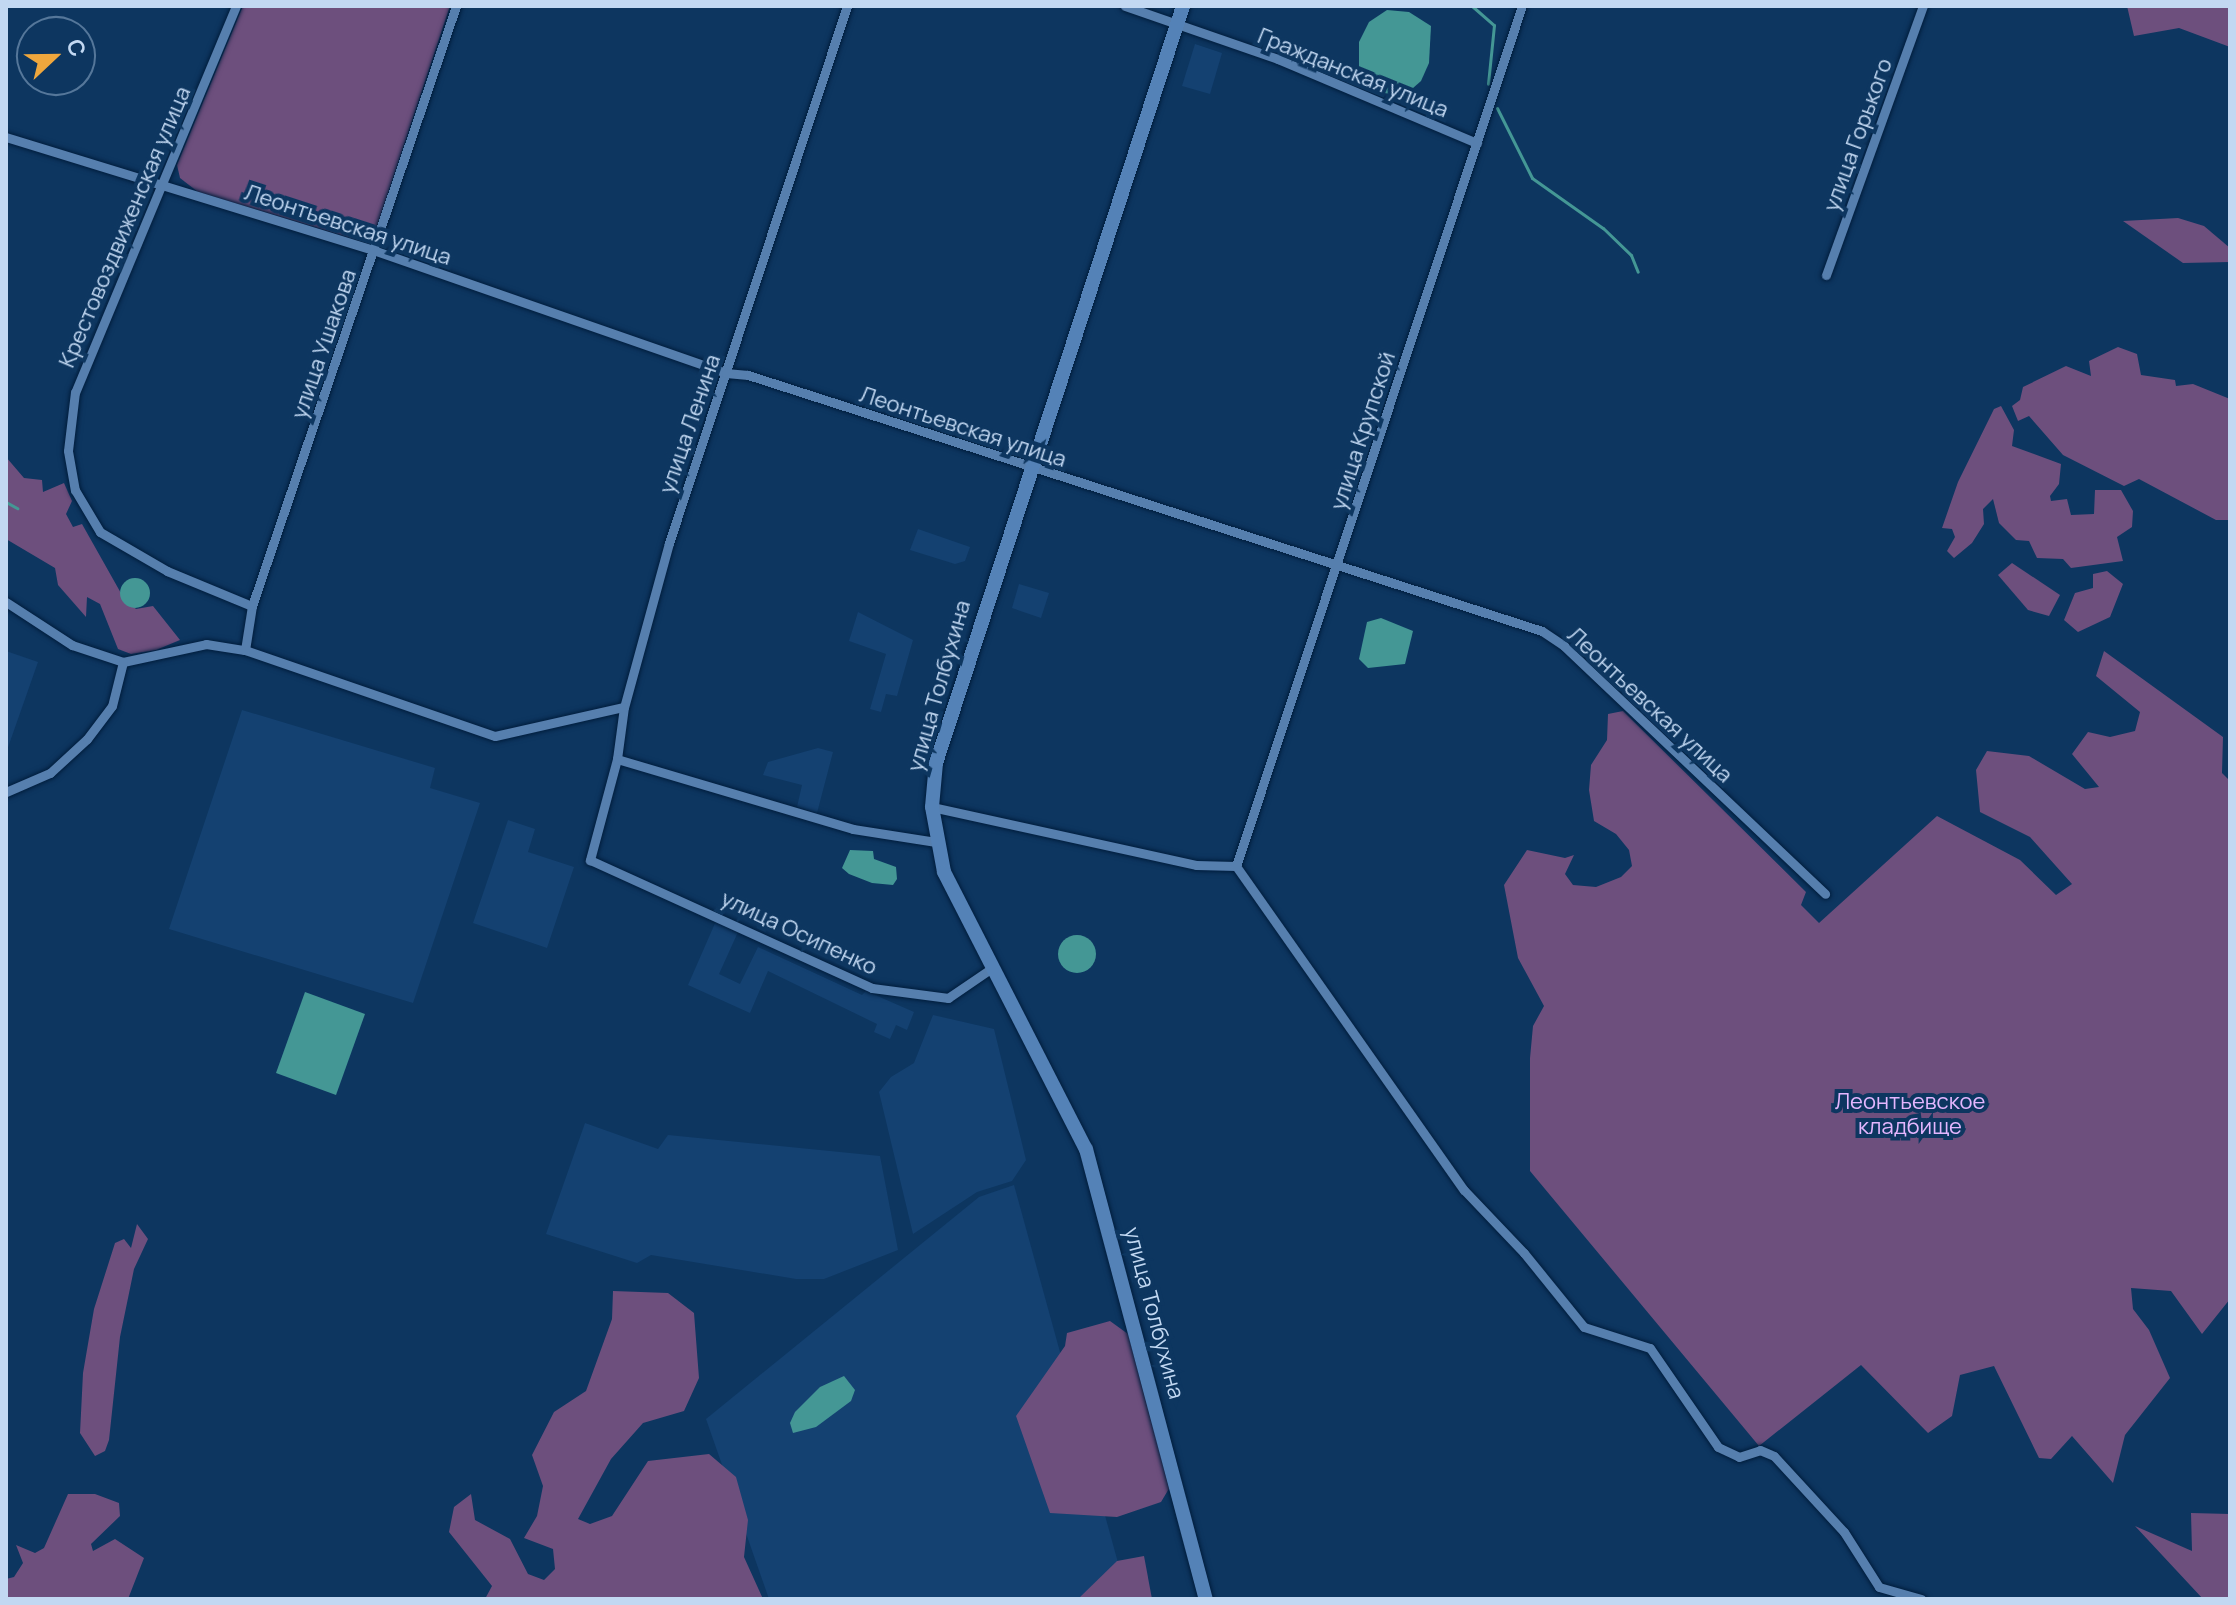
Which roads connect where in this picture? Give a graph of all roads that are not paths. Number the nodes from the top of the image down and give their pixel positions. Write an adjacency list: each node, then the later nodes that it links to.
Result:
1 (236, 6): 11 (street, Крестовоздвиженская улица)
2 (456, 6): 12 (street, улица Ушакова)
3 (847, 6): 14 (street, улица Ленина)
4 (1125, 6): 8 (street, Гражданская улица)
5 (1183, 6): 8 (main road, улица Толбухина)
6 (1522, 6): 10 (street, улица Крупской)
7 (1923, 6): 13 (street, улица Горького)
8 (1177, 23): 10 (street, Гражданская улица); 15 (main road, улица Толбухина)
9 (6, 137): 11 (street, Леонтьевская улица)
10 (1477, 143): 16 (street, улица Крупской)
11 (163, 184): 12 (street, Леонтьевская улица); 18 (street, Крестовоздвиженская улица)
12 (376, 251): 14 (street, Леонтьевская улица); 18 (street, улица Ушакова)
13 (1826, 275)
14 (726, 373): 15 (street, Леонтьевская улица); 21 (street, улица Ленина)
15 (1032, 467): 16 (street, Леонтьевская улица); 24 (main road, улица Толбухина)
16 (1333, 567): 27 (street, улица Крупской); 28 (street, Леонтьевская улица)
17 (6, 602): 20 (street)
18 (252, 606): 19 (street, улица Ушакова)
19 (245, 650): 20 (street); 21 (street)
20 (123, 662): 23 (street)
21 (624, 707): 22 (street, улица Ленина)
22 (617, 759): 25 (street); 26 (street, улица Ленина)
23 (6, 792)
24 (932, 807): 25 (main road, улица Толбухина); 27 (street)
25 (936, 842): 29 (main road, улица Толбухина)
26 (590, 860): 29 (street, улица Осипенко)
27 (1236, 866): 31 (street)
28 (1825, 894)
29 (992, 968): 30 (main road, улица Толбухина)
30 (1206, 1599)
31 (1921, 1599)

